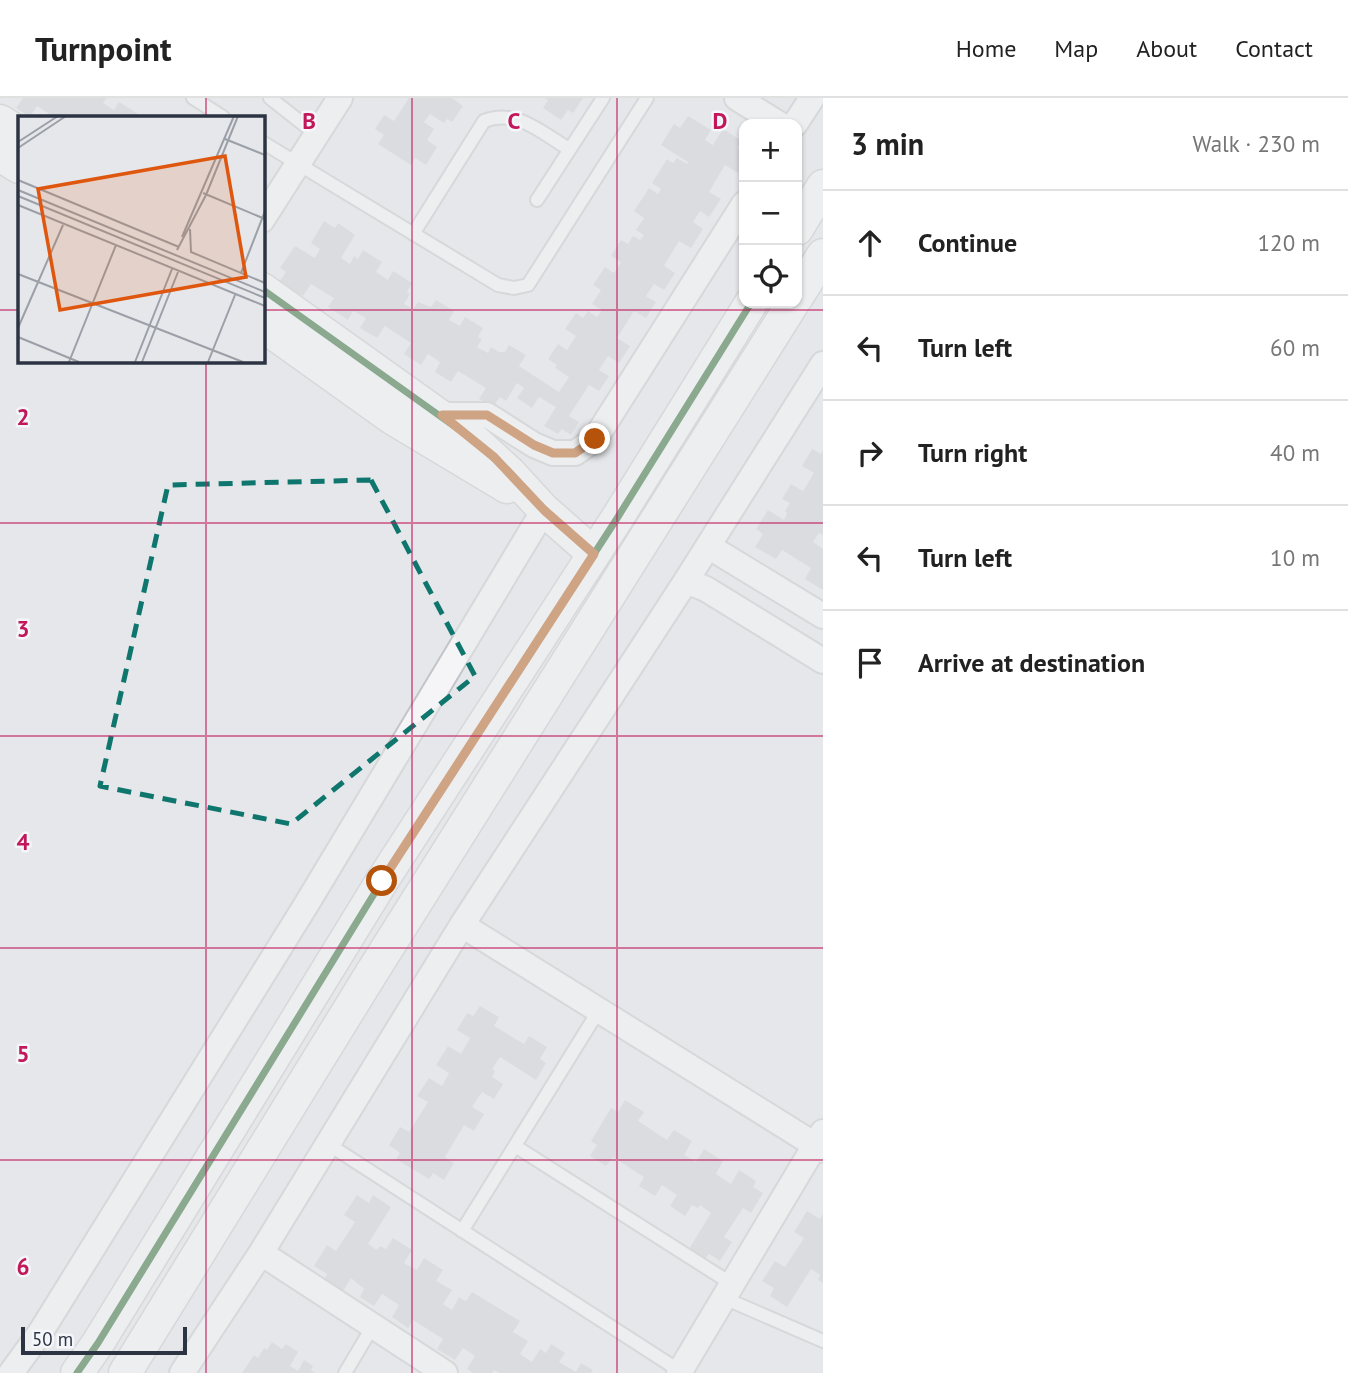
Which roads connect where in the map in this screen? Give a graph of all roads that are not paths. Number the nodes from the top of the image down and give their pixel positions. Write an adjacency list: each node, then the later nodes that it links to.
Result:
1 (192, 98): 8 (lane)
2 (270, 98): 13 (lane)
3 (341, 98): 13 (street)
4 (603, 98): 15 (lane)
5 (647, 98): 24 (lane)
6 (737, 98): 9 (street)
7 (811, 98): 10 (street)
8 (221, 116)
9 (771, 119)
10 (798, 119)
11 (0, 121): 12 (street)
12 (18, 132)
13 (317, 135): 17 (street)
14 (264, 143): 17 (lane)
15 (569, 149): 20 (lane); 24 (lane)
16 (0, 155): 18 (street)
17 (298, 164): 22 (street); 24 (lane)
18 (18, 166)
19 (823, 186): 23 (street)
20 (537, 200)
21 (739, 212): 32 (street)
22 (264, 217)
23 (802, 221)
24 (413, 234)
25 (823, 255): 26 (street)
26 (802, 289)
27 (264, 290): 32 (street)
28 (748, 308): 35 (street)
29 (790, 308): 52 (street)
30 (264, 326): 33 (street)
31 (823, 365): 34 (street)
32 (442, 415): 33 (street)
33 (544, 510): 35 (street); 50 (street)
34 (708, 546): 36 (street); 37 (street)
35 (594, 554): 51 (street)
36 (686, 581): 38 (street); 39 (street)
37 (823, 616)
38 (823, 661)
39 (462, 925): 40 (street); 42 (street)
40 (599, 1010): 41 (street); 43 (lane)
41 (820, 1142): 46 (street)
42 (328, 1144): 44 (lane); 45 (street)
43 (515, 1146): 44 (lane); 46 (lane)
44 (462, 1231): 49 (lane)
45 (261, 1253): 47 (street); 53 (street)
46 (728, 1291): 48 (lane); 49 (street)
47 (373, 1326): 54 (lane); 55 (street)
48 (823, 1341)
49 (681, 1372)
50 (11, 1373)
51 (77, 1373)
52 (125, 1373)
53 (182, 1373)
54 (345, 1373)
55 (445, 1373)

